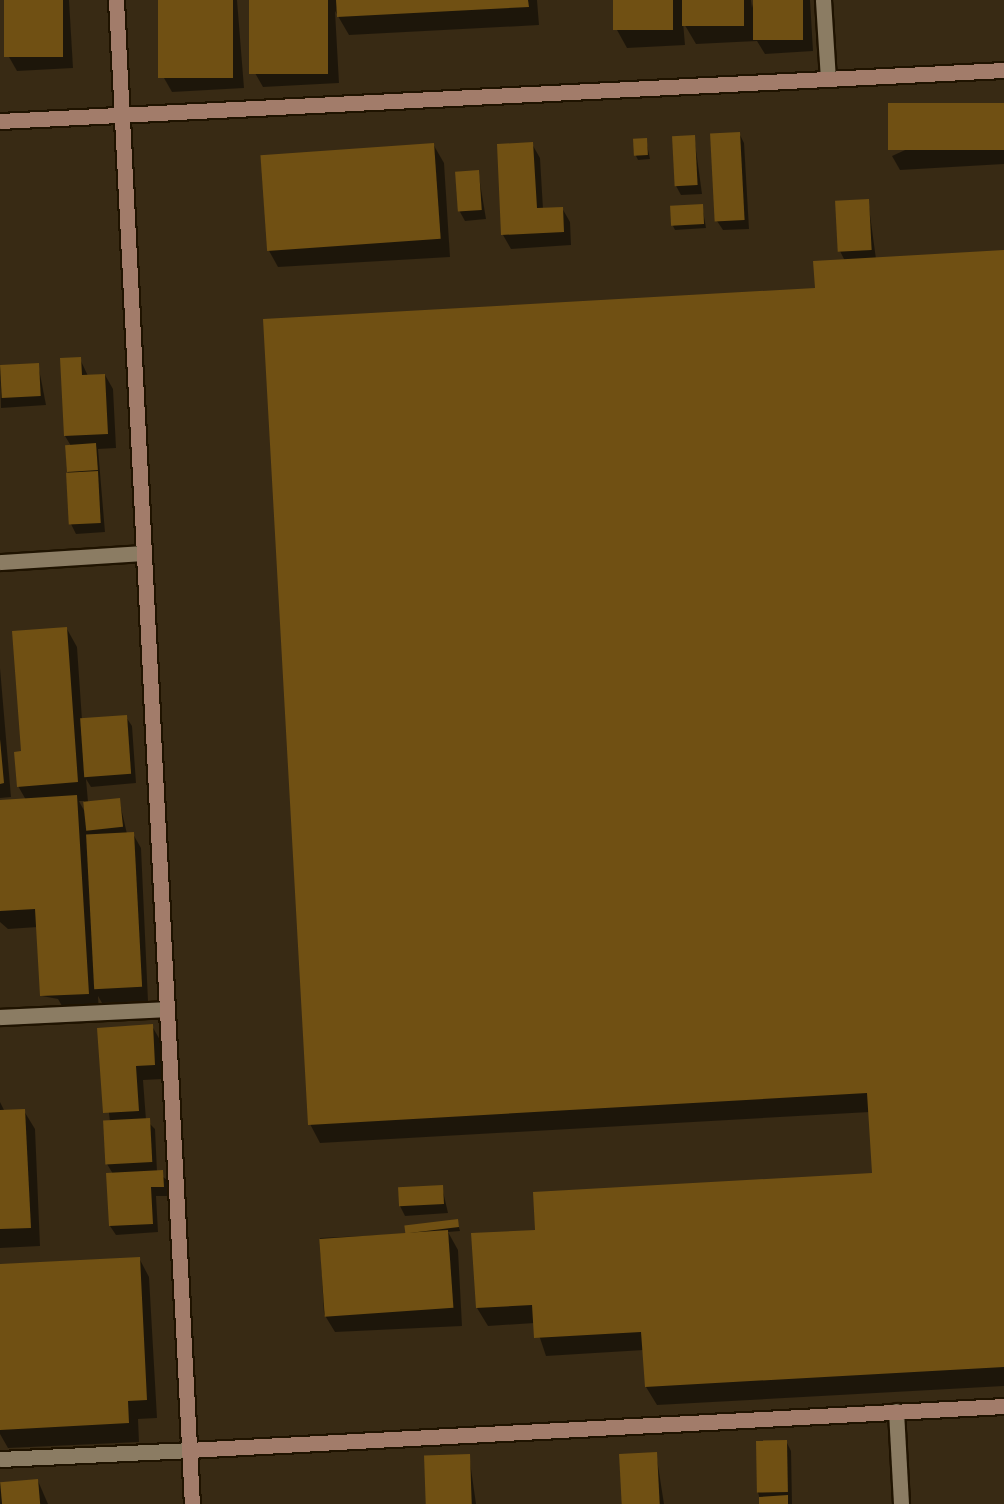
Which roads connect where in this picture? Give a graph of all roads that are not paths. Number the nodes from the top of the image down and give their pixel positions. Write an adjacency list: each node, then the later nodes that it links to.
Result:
1 (116, 0): 5 (street)
2 (823, 0): 4 (street)
3 (1004, 70): 4 (street)
4 (828, 79): 5 (street)
5 (121, 114): 6 (street); 7 (street)
6 (0, 121)
7 (144, 553): 8 (street); 9 (street)
8 (0, 562)
9 (167, 1009): 10 (street); 13 (street)
10 (0, 1017)
11 (1004, 1406): 12 (street)
12 (897, 1412): 13 (street); 16 (street)
13 (189, 1450): 14 (street); 15 (street)
14 (0, 1459)
15 (192, 1504)
16 (901, 1504)

